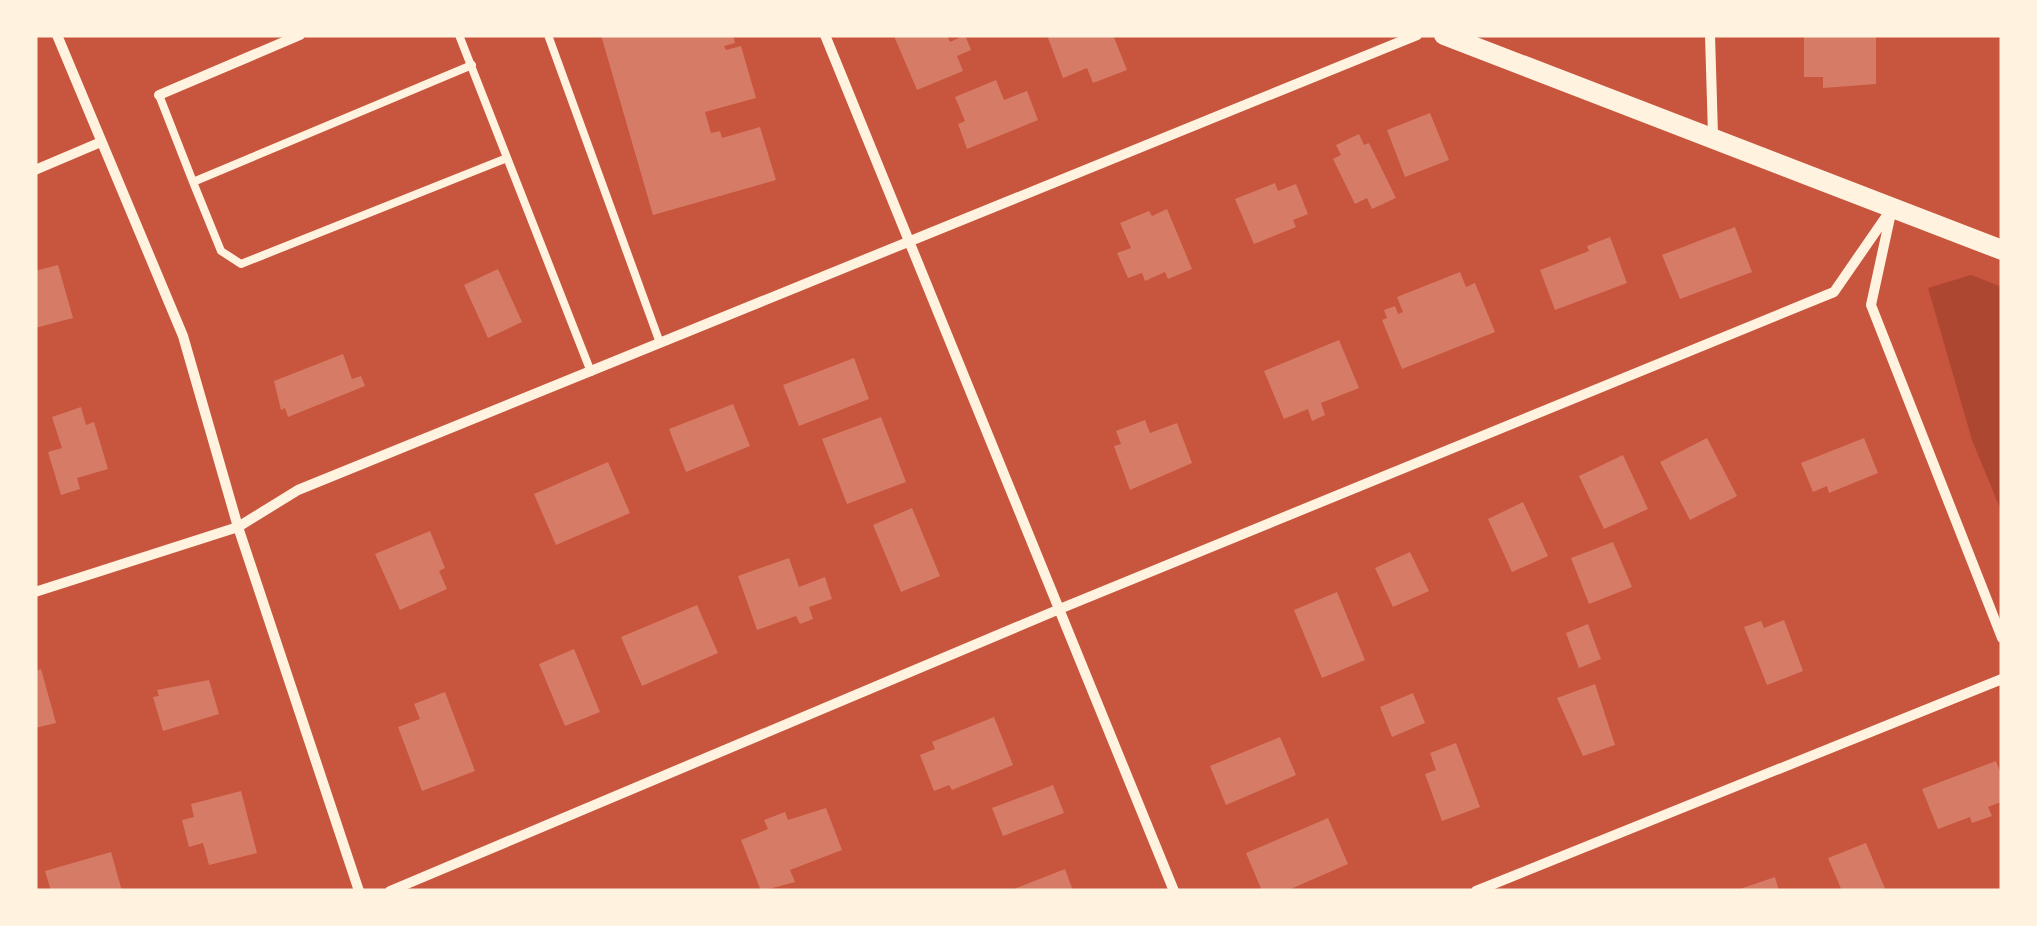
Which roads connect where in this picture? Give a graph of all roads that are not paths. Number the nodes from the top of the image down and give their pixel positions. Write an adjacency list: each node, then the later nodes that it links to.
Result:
1 (57, 35): 12 (street)
2 (300, 35): 10 (street)
3 (459, 35): 9 (lane)
4 (548, 35): 19 (lane)
5 (825, 35): 17 (street)
6 (1417, 35): 17 (street)
7 (1444, 35): 11 (main road)
8 (1710, 35): 11 (street)
9 (472, 65): 13 (lane); 15 (lane)
10 (158, 95): 15 (lane)
11 (1713, 135): 16 (main road)
12 (101, 142): 14 (street); 21 (street)
13 (507, 158): 15 (lane); 20 (lane)
14 (35, 170)
15 (193, 182)
16 (1892, 207): 18 (main road); 23 (street); 24 (street)
17 (908, 240): 19 (street); 23 (street)
18 (2002, 250)
19 (660, 343): 20 (street)
20 (591, 372): 21 (street)
21 (238, 527): 22 (street); 26 (street)
22 (35, 592)
23 (1062, 608): 27 (street); 28 (street)
24 (2002, 638)
25 (2002, 680): 29 (street)
26 (359, 891)
27 (390, 891)
28 (1174, 891)
29 (1476, 891)

